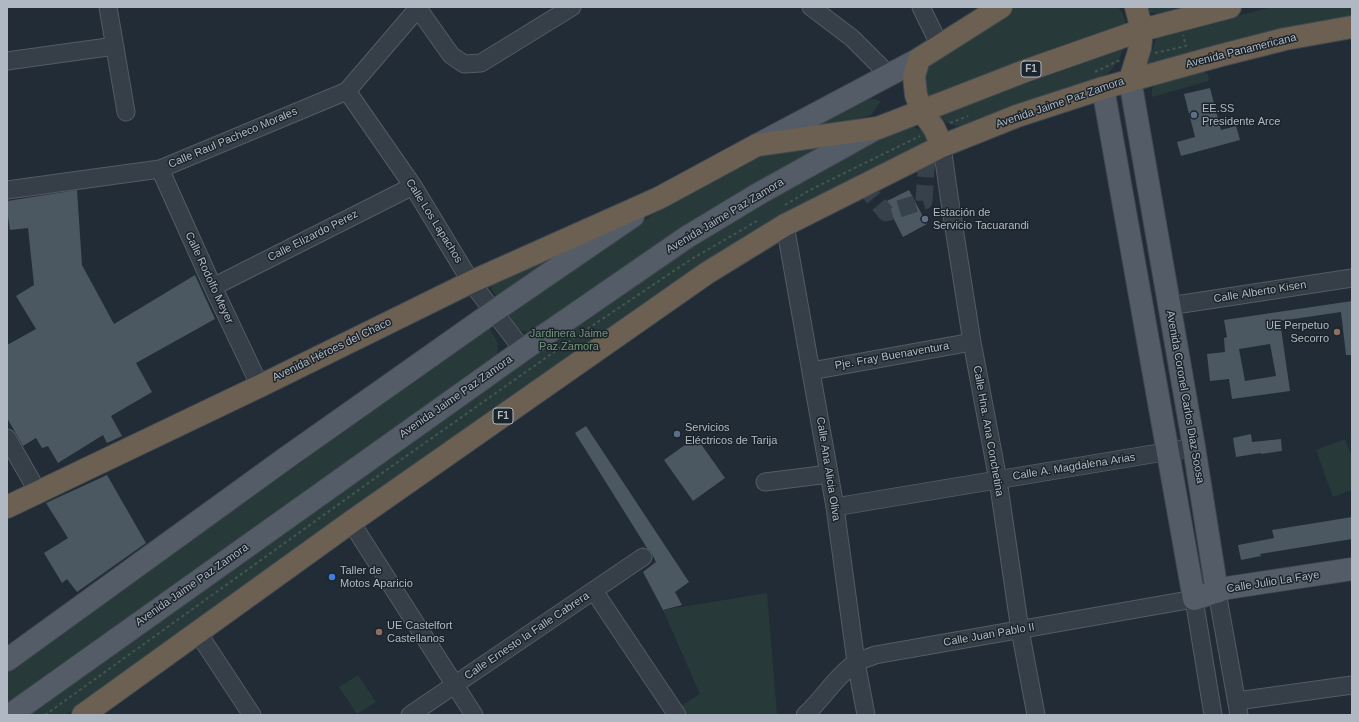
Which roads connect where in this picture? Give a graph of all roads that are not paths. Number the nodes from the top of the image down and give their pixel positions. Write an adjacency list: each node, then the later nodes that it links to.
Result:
1 (108, 7): 12 (street)
2 (418, 7): 3 (street); 19 (street, Calle Raul Pacheco Morales)
3 (572, 7)
4 (811, 7): 16 (street)
5 (921, 7): 13 (street)
6 (980, 7): 13 (main road)
7 (1001, 7): 13 (highway)
8 (1136, 7): 11 (highway, Avenida Jaime Paz Zamora)
9 (1230, 7): 11 (highway, F1)
10 (1352, 27): 17 (highway, Avenida Panamericana / F1)
11 (1142, 30): 17 (highway, Avenida Jaime Paz Zamora); 20 (highway, Avenida Jaime Paz Zamora / F1)
12 (115, 46): 15 (street); 21 (street)
13 (940, 46): 14 (highway)
14 (919, 59): 16 (main road); 20 (highway)
15 (7, 61)
16 (889, 76): 23 (main road)
17 (1130, 80): 18 (highway, Avenida Jaime Paz Zamora / F1); 33 (main road, Avenida Coronel Carlos Diaz Soosa)
18 (1103, 88): 24 (highway, Avenida Jaime Paz Zamora / F1); 41 (main road)
19 (347, 91): 25 (street, Calle Raul Pacheco Morales); 26 (street, Calle Los Lapachos)
20 (922, 111): 22 (highway, Avenida Jaime Paz Zamora / F1); 24 (highway)
21 (126, 112)
22 (878, 128): 23 (highway, F1); 36 (main road, Avenida Jaime Paz Zamora)
23 (757, 145): 28 (highway, F1)
24 (942, 146): 29 (highway, Avenida Jaime Paz Zamora / F1); 35 (street, Calle Hna. Ana Conchetina)
25 (160, 169): 27 (street, Calle Raul Pacheco Morales); 32 (street, Calle Rodolfo Meyer)
26 (413, 186): 31 (street, Calle Los Lapachos); 32 (street, Calle Elizardo Perez)
27 (7, 190)
28 (659, 198): 31 (highway, Avenida Héroes del Chaco / F1); 34 (main road)
29 (785, 225): 37 (street, Calle Ana Alicia Oliva); 48 (highway, Avenida Jaime Paz Zamora / F1)
30 (1352, 278): 33 (street, Calle Alberto Kisen)
31 (471, 282): 34 (street, Calle Los Lapachos); 38 (highway, Avenida Héroes del Chaco / F1)
32 (213, 287): 38 (street, Calle Rodolfo Meyer)
33 (1169, 306): 40 (main road, Avenida Coronel Carlos Diaz Soosa)
34 (493, 312): 36 (street, Calle Los Lapachos); 56 (main road)
35 (972, 342): 37 (street, Pje. Fray Buenaventura); 43 (street, Calle Hna. Ana Conchetina)
36 (523, 350): 61 (main road, Avenida Jaime Paz Zamora)
37 (812, 371): 42 (street, Calle Ana Alicia Oliva)
38 (260, 386): 45 (highway, Avenida Héroes del Chaco / F1)
39 (7, 438): 45 (street)
40 (1194, 447): 41 (street, Calle A. Magdalena Arias); 52 (main road, Avenida Coronel Carlos Diaz Soosa)
41 (1169, 452): 43 (street, Calle A. Magdalena Arias); 53 (main road)
42 (829, 474): 44 (street); 47 (street, Calle Ana Alicia Oliva)
43 (998, 480): 47 (street, Calle A. Magdalena Arias); 54 (street, Calle Hna. Ana Conchetina)
44 (765, 482)
45 (38, 492): 46 (highway, Avenida Héroes del Chaco / F1)
46 (7, 507)
47 (835, 508): 57 (street, Calle Ana Alicia Oliva)
48 (351, 522): 55 (highway, Avenida Jaime Paz Zamora / F1); 58 (street)
49 (643, 558): 51 (street, Calle Ernesto la Falle Cabrera)
50 (1352, 569): 52 (main road, Calle Julio La Faye)
51 (594, 591): 58 (street, Calle Ernesto la Falle Cabrera); 66 (street)
52 (1217, 592): 53 (main road, Calle Julio La Faye); 60 (street, Avenida Coronel Carlos Diaz Soosa)
53 (1194, 599): 54 (street, Calle Juan Pablo II); 70 (street)
54 (1020, 630): 57 (street, Calle Juan Pablo II); 69 (street, Calle Hna. Ana Conchetina)
55 (198, 633): 62 (highway, Avenida Jaime Paz Zamora / F1); 63 (street)
56 (7, 660)
57 (856, 662): 67 (street, Calle Juan Pablo II); 68 (street, Calle Ana Alicia Oliva)
58 (455, 685): 64 (street, Calle Ernesto la Falle Cabrera); 65 (street)
59 (1352, 685): 60 (street)
60 (1238, 708)
61 (10, 715)
62 (83, 715)
63 (252, 715)
64 (410, 715)
65 (474, 715)
66 (677, 715)
67 (806, 715)
68 (866, 715)
69 (1036, 715)
70 (1213, 715)

